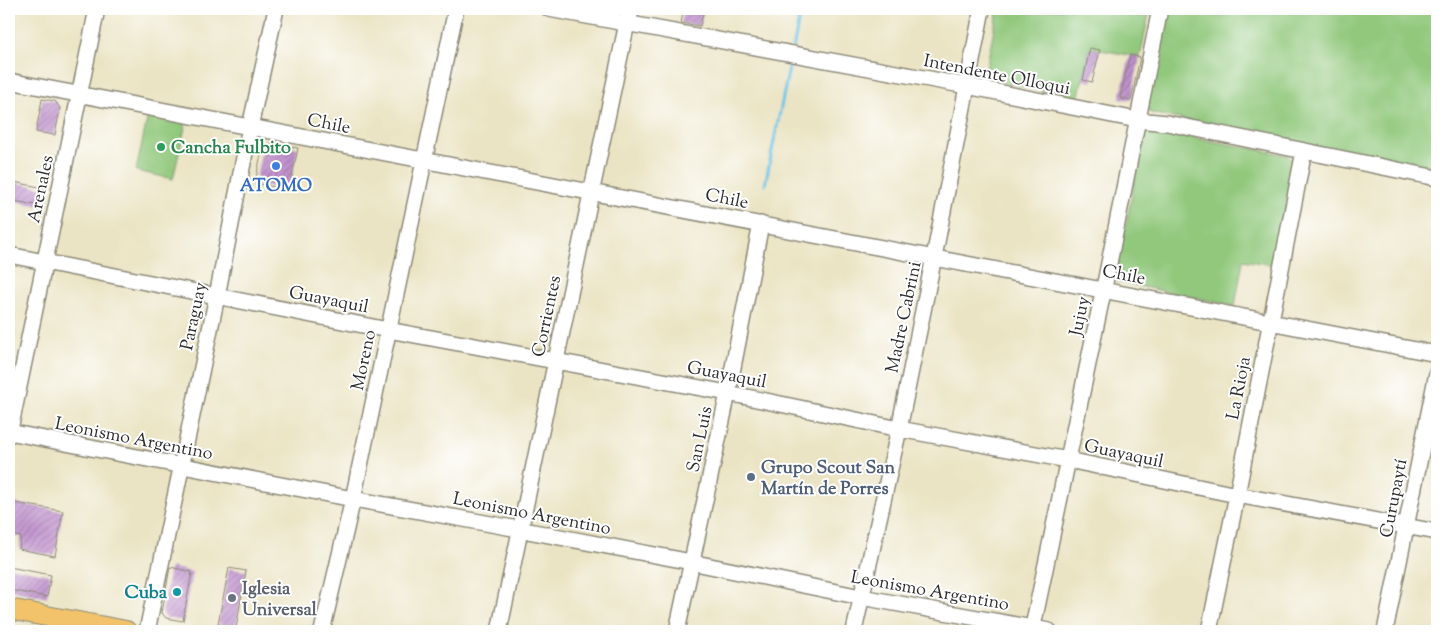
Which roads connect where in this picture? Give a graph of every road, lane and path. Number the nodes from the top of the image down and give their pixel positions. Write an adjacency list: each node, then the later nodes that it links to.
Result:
1 (97, 9): 10 (street, Arenales)
2 (276, 9): 12 (street, Paraguay)
3 (456, 9): 14 (street, Moreno)
4 (549, 9): 7 (street, Intendente Olloqui)
5 (982, 9): 9 (street, Madre Cabrini)
6 (1160, 9): 11 (street, Jujuy)
7 (629, 16): 9 (street, Intendente Olloqui); 16 (street, Corrientes)
8 (9, 80): 10 (street, Chile)
9 (967, 86): 11 (street, Intendente Olloqui); 19 (street, Madre Cabrini)
10 (79, 94): 12 (street, Chile); 20 (street, Arenales)
11 (1137, 120): 13 (street, Intendente Olloqui); 21 (street, Jujuy)
12 (250, 127): 14 (street, Chile); 22 (street, Paraguay)
13 (1304, 152): 15 (street, Intendente Olloqui); 23 (street, La Rioja)
14 (424, 160): 16 (street, Chile); 24 (street, Moreno)
15 (1437, 178)
16 (591, 192): 17 (street, Chile); 26 (street, Corrientes)
17 (761, 224): 19 (street, Chile); 28 (street, San Luis)
18 (9, 255): 20 (street, Guayaquil)
19 (934, 258): 21 (street, Chile); 29 (street, Madre Cabrini)
20 (44, 262): 22 (street, Guayaquil); 30 (street, Arenales)
21 (1104, 289): 23 (street, Chile); 31 (street, Jujuy)
22 (217, 296): 24 (street, Guayaquil); 32 (street, Paraguay)
23 (1270, 322): 25 (street, Chile); 33 (street, La Rioja)
24 (388, 330): 26 (street, Guayaquil); 34 (street, Moreno)
25 (1437, 354)
26 (555, 361): 28 (street, Guayaquil); 36 (street, Corrientes)
27 (1437, 373): 35 (street, Curupaytí)
28 (728, 393): 29 (street, Guayaquil); 38 (street, San Luis)
29 (899, 429): 31 (street, Guayaquil); 39 (street, Madre Cabrini)
30 (9, 433): 32 (street, Leonismo Argentino)
31 (1068, 460): 33 (street, Guayaquil); 41 (street, Jujuy)
32 (182, 466): 34 (street, Leonismo Argentino); 43 (street, Paraguay)
33 (1237, 495): 35 (street, Guayaquil); 49 (street, La Rioja)
34 (353, 499): 36 (street, Leonismo Argentino); 44 (street, Moreno)
35 (1406, 526): 37 (street, Guayaquil); 50 (street, Curupaytí)
36 (519, 529): 38 (street, Leonismo Argentino); 45 (street, Corrientes)
37 (1437, 532)
38 (692, 563): 39 (street, Leonismo Argentino); 46 (street, San Luis)
39 (861, 597): 41 (street, Leonismo Argentino); 47 (street, Madre Cabrini)
40 (9, 609): 42 (main road)
41 (1033, 630): 48 (street, Leonismo Argentino)
42 (126, 631)
43 (147, 631)
44 (322, 631)
45 (498, 631)
46 (677, 631)
47 (854, 631)
48 (1048, 631)
49 (1209, 631)
50 (1385, 631)

